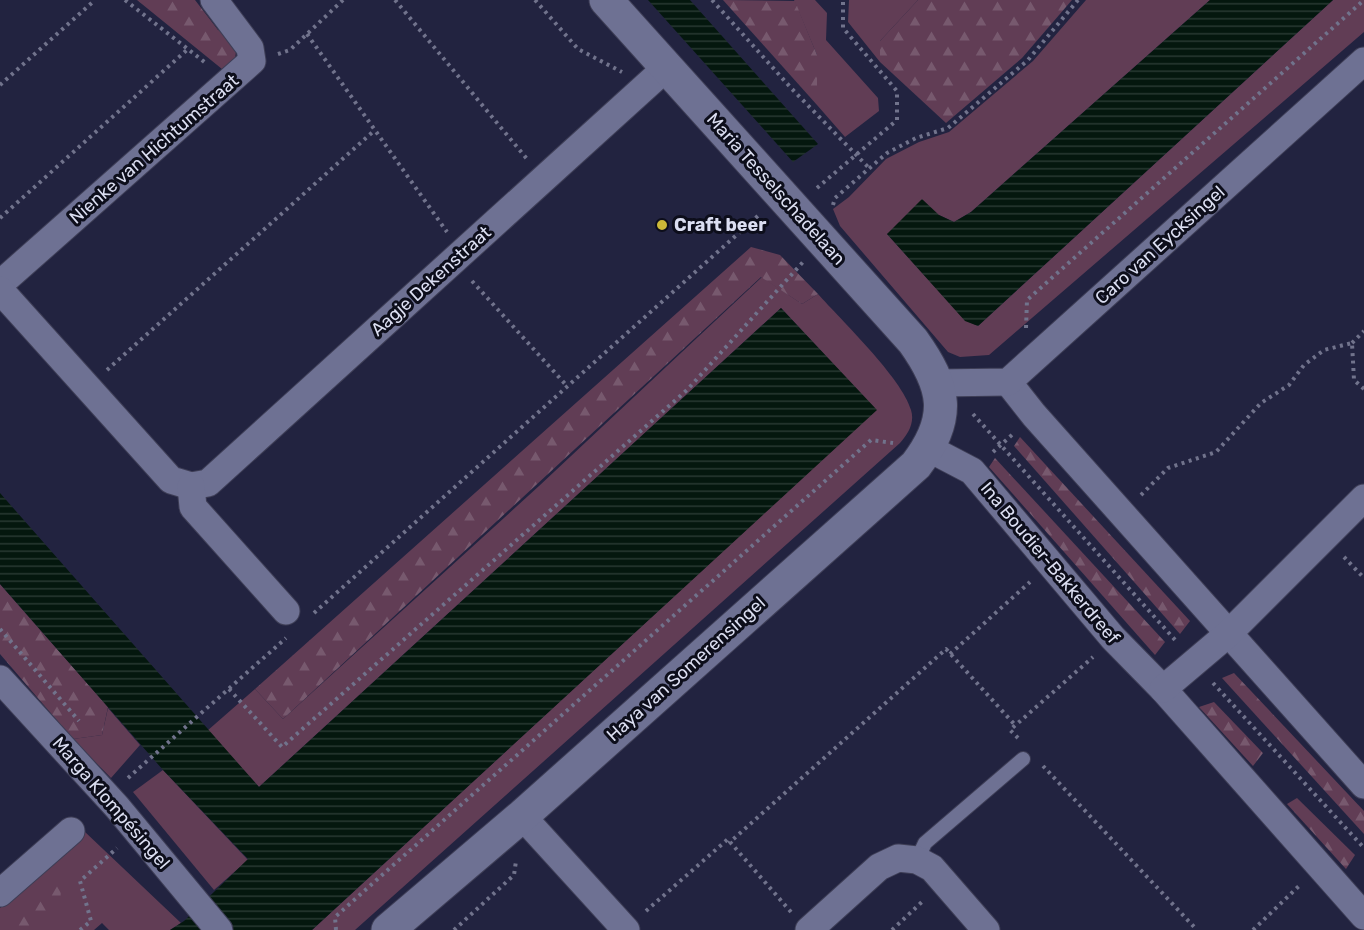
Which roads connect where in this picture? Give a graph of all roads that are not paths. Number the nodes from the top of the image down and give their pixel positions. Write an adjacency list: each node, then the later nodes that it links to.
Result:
1 (214, 0): 5 (street, Nienke van Hichtumstraat)
2 (606, 0): 4 (street, Maria Tesselschadelaan)
3 (1364, 62): 7 (street, Caro van Eycksingel)
4 (667, 67): 8 (street, Maria Tesselschadelaan); 10 (street, Aagje Dekenstraat)
5 (0, 284)
6 (0, 290): 10 (street)
7 (1008, 382): 8 (street); 13 (street)
8 (938, 383): 9 (street, Haya van Somerensingel)
9 (928, 448): 15 (street, Ina Boudier-Bakkerdreef); 18 (street, Haya van Somerensingel)
10 (190, 486): 12 (street)
11 (1364, 498): 13 (street)
12 (295, 621)
13 (1227, 634): 15 (street); 17 (street)
14 (0, 679): 25 (street, Marga Klompésingel)
15 (1163, 689): 21 (street, Ina Boudier-Bakkerdreef)
16 (1027, 756): 20 (lane)
17 (1364, 785)
18 (522, 816): 26 (street, Haya van Somerensingel); 27 (street)
19 (71, 831): 22 (street)
20 (917, 860): 24 (street); 28 (street)
21 (1354, 887): 23 (street, Ina Boudier-Bakkerdreef)
22 (0, 893)
23 (1364, 916)
24 (804, 926)
25 (219, 930)
26 (388, 930)
27 (626, 930)
28 (986, 930)

